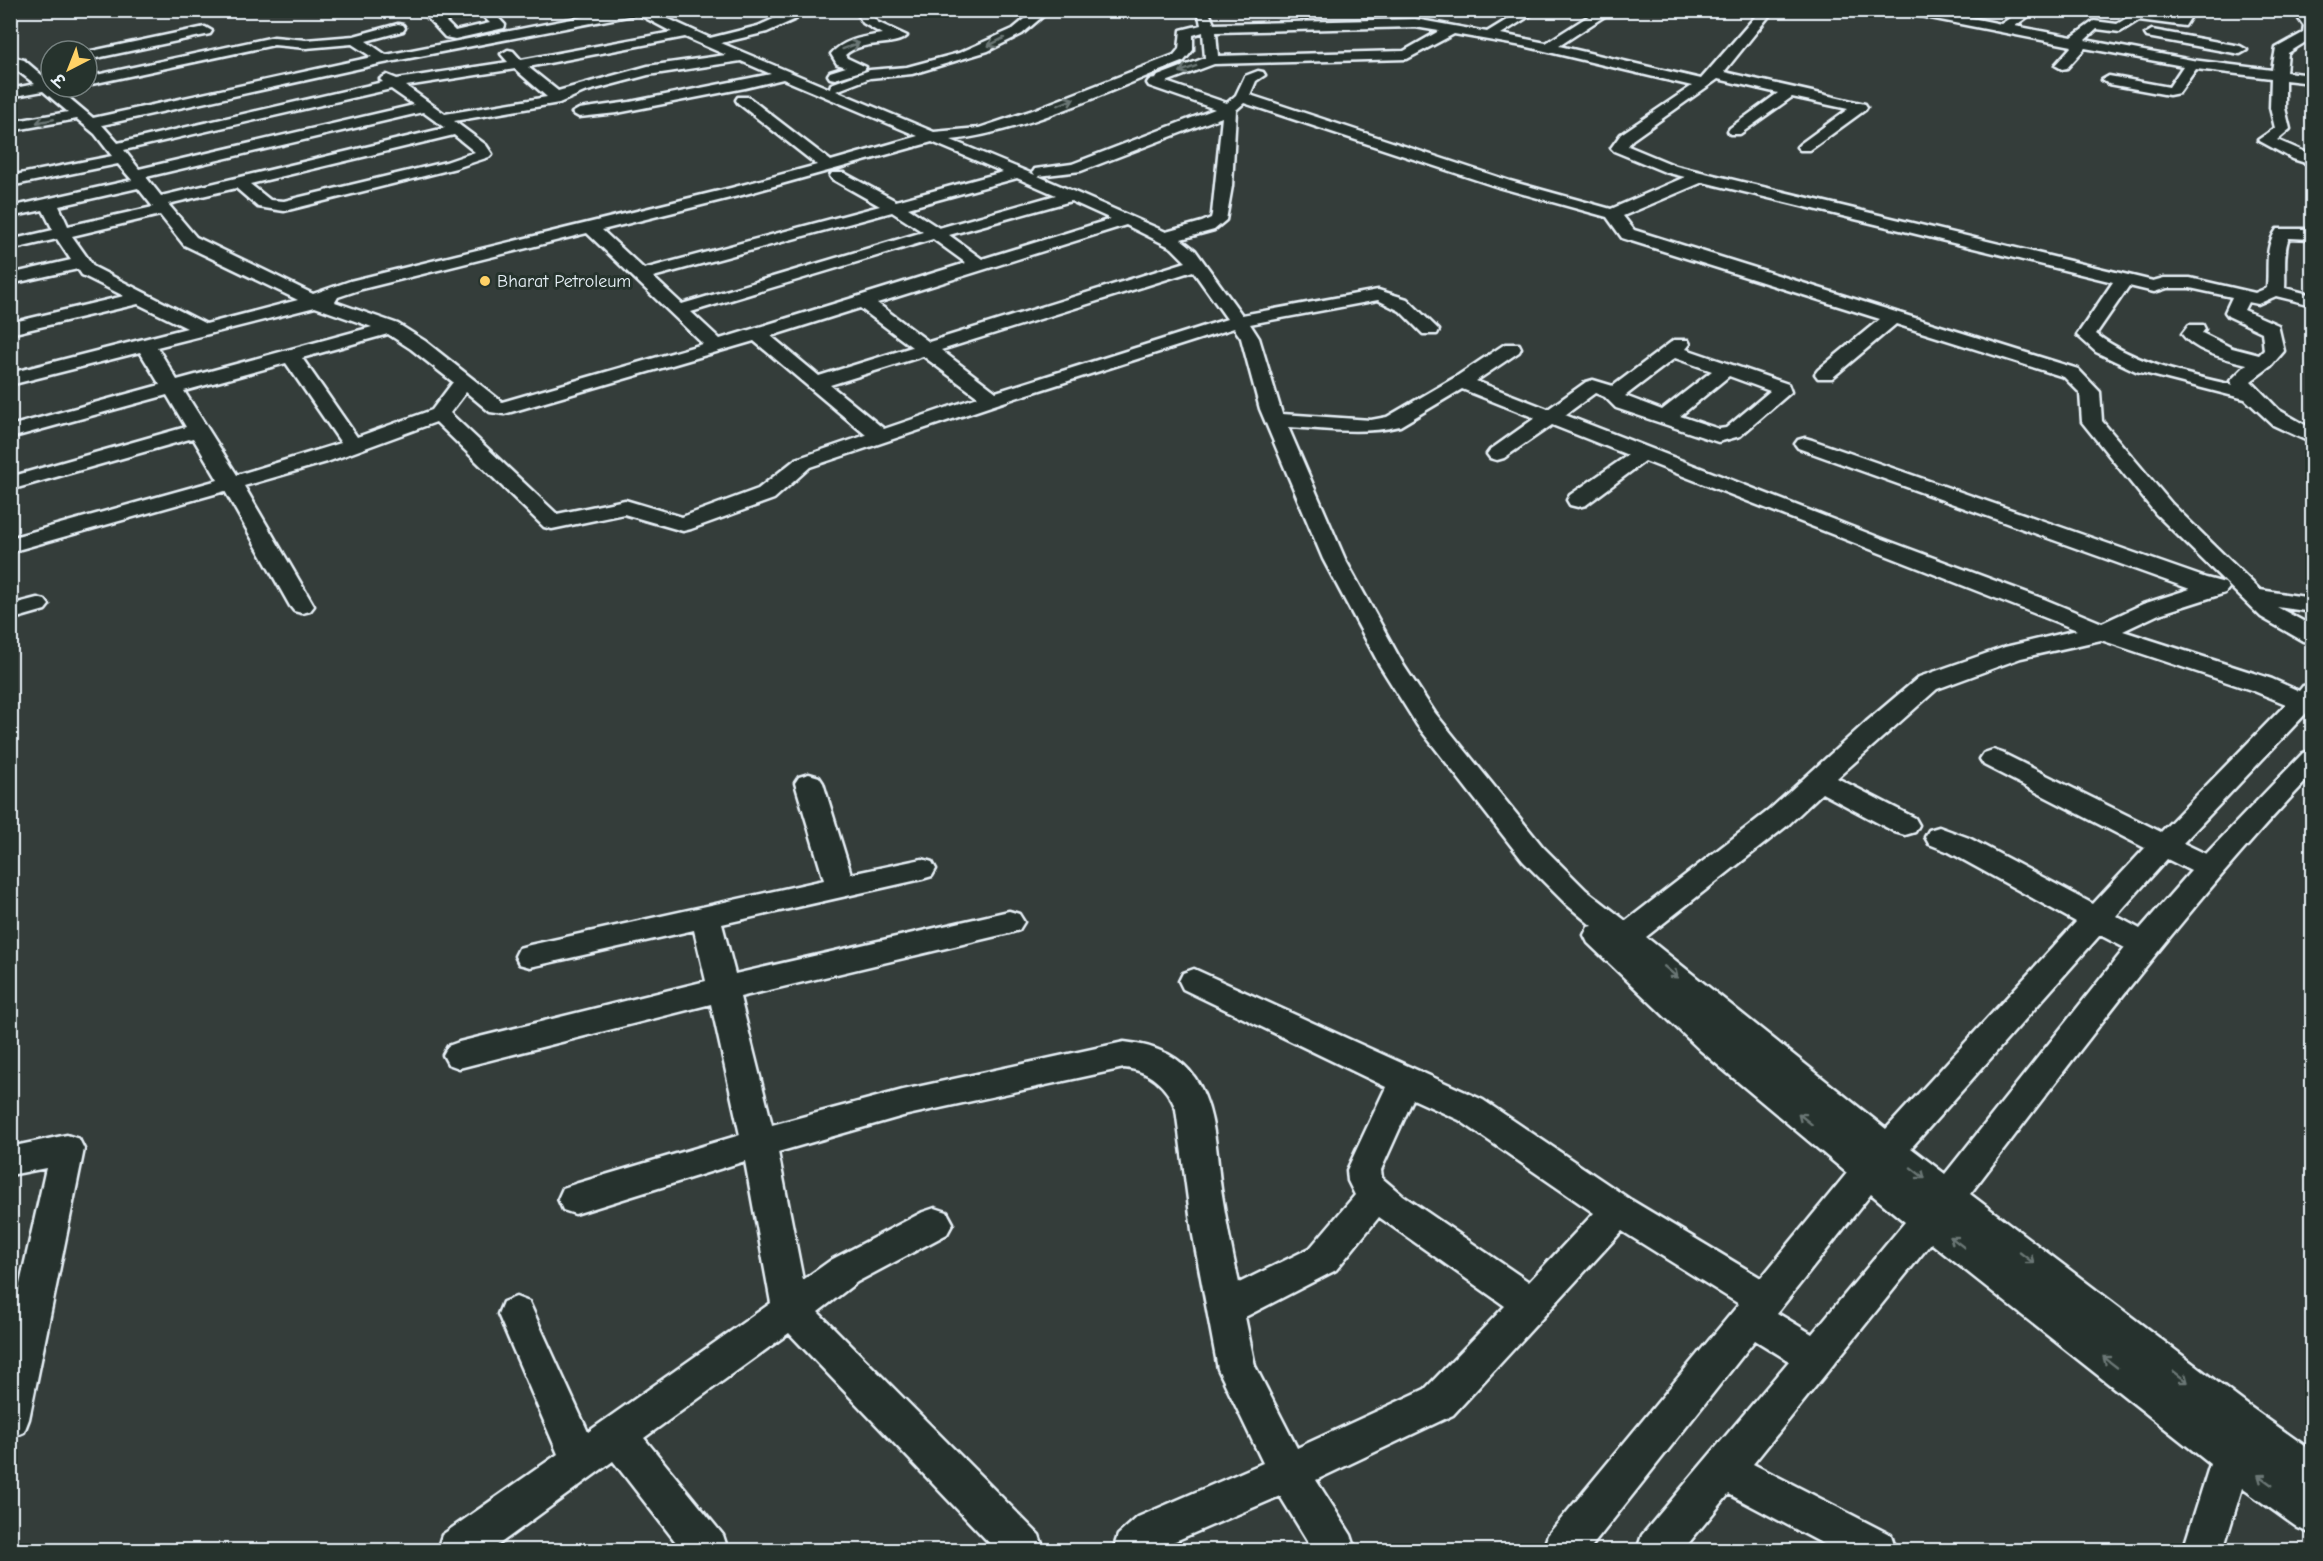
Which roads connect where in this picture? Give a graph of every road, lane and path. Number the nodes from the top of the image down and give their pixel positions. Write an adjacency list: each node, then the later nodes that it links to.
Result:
1 (483, 10): 16 (street)
2 (658, 10): 32 (street)
3 (776, 10): 32 (street)
4 (861, 10): 58 (street, one-way to 4)
5 (1044, 10): 61 (street, one-way to 61)
6 (1202, 10): 20 (street)
7 (1376, 10): 18 (street)
8 (1533, 10): 28 (street)
9 (1608, 10): 35 (street)
10 (1768, 10): 56 (street)
11 (2031, 10): 23 (street)
12 (2189, 10): 21 (street)
13 (640, 11): 25 (street); 29 (street)
14 (1297, 11): 26 (street)
15 (1919, 11): 23 (street)
16 (430, 14)
17 (2309, 17): 34 (street)
18 (1383, 23): 22 (street); 31 (street)
19 (398, 28): 30 (street)
20 (1209, 28): 26 (street); 42 (street); 80 (street, one-way to 20)
21 (2120, 28): 33 (street); 36 (street)
22 (1451, 30): 28 (street); 31 (street)
23 (2009, 30): 33 (street)
24 (204, 31): 37 (street)
25 (687, 33): 32 (street); 47 (street)
26 (1307, 35): 31 (street); 39 (street)
27 (2251, 35): 36 (street)
28 (1487, 37): 35 (street)
29 (492, 39): 40 (street); 47 (street)
30 (355, 40): 40 (street); 51 (street)
31 (1362, 40): 39 (street)
32 (715, 41): 38 (street); 58 (street)
33 (2078, 43): 48 (street); 50 (street)
34 (2305, 45): 54 (street)
35 (1549, 47): 56 (street)
36 (2240, 50): 49 (street)
37 (99, 53)
38 (745, 57): 52 (street); 66 (street)
39 (1309, 57): 42 (street); 53 (street)
40 (384, 59): 43 (street)
41 (99, 60): 51 (street)
42 (1212, 60): 53 (street); 59 (street, one-way to 59)
43 (367, 63): 60 (street); 62 (street)
44 (16, 64): 46 (street); 68 (street)
45 (2192, 64): 49 (street); 50 (street); 50 (street)
46 (39, 65)
47 (517, 65): 60 (street); 66 (street)
48 (2062, 65)
49 (2225, 69): 54 (street)
50 (2117, 71)
51 (125, 73): 55 (street)
52 (784, 74): 66 (street); 80 (street)
53 (1258, 75): 65 (street)
54 (2279, 76): 57 (street); 83 (street)
55 (99, 78)
56 (1709, 79): 63 (street); 88 (street)
57 (2313, 79)
58 (820, 80): 61 (street)
59 (1154, 83): 72 (street); 80 (street)
60 (394, 84): 70 (street); 71 (street)
61 (836, 87): 80 (street)
62 (246, 89): 68 (street); 73 (street)
63 (1789, 92): 78 (street); 81 (street)
64 (10, 93): 68 (street)
65 (1242, 97): 72 (street); 97 (street)
66 (557, 98): 74 (street)
67 (89, 99): 68 (street)
68 (62, 100): 75 (street, one-way to 75); 82 (street)
69 (743, 100): 85 (street)
70 (306, 104): 73 (street); 76 (street)
71 (425, 107): 74 (street); 76 (street)
72 (1229, 109): 86 (street); 103 (street)
73 (272, 112): 82 (street)
74 (443, 119): 77 (street)
75 (10, 127)
76 (331, 129): 79 (street)
77 (457, 130): 84 (street); 91 (street)
78 (1735, 131)
79 (302, 136): 84 (street); 89 (street)
80 (948, 139): 85 (street); 86 (street); 87 (street)
81 (1805, 147)
82 (119, 153): 89 (street); 90 (street)
83 (2313, 160)
84 (325, 162): 91 (street)
85 (834, 171): 95 (street); 99 (street)
86 (1041, 172): 103 (street)
87 (1019, 173): 92 (street); 95 (street)
88 (1703, 176): 97 (street); 110 (street)
89 (140, 178): 93 (street); 94 (street)
90 (10, 182)
91 (240, 183): 94 (street)
92 (1072, 196): 98 (street); 101 (street)
93 (47, 204): 96 (street); 100 (street)
94 (162, 205): 100 (street); 115 (street)
95 (896, 206): 101 (street); 108 (street)
96 (10, 212)
97 (1613, 214): 111 (street)
98 (1127, 219): 103 (street); 106 (street)
99 (594, 231): 108 (street); 115 (street)
100 (62, 232): 104 (street); 105 (street)
101 (938, 233): 106 (street); 119 (street)
102 (2313, 234): 112 (street)
103 (1173, 239): 107 (street)
104 (10, 245)
105 (81, 263): 109 (street); 114 (street)
106 (979, 265): 117 (street)
107 (1196, 265): 121 (street); 131 (street)
108 (642, 275): 119 (street)
109 (10, 279)
110 (2124, 280): 113 (street); 142 (street)
111 (1801, 289): 118 (street); 120 (street)
112 (2276, 291): 113 (street); 116 (street)
113 (2242, 295): 133 (street)
114 (143, 297): 123 (street); 124 (street)
115 (312, 300): 122 (street); 124 (street)
116 (2313, 300)
117 (863, 301): 127 (street); 131 (street)
118 (1784, 303)
119 (680, 310): 129 (street)
120 (1892, 318): 135 (street); 161 (street)
121 (1238, 321): 126 (street); 143 (street); 147 (street)
122 (391, 328): 132 (street); 137 (street)
123 (10, 329)
124 (202, 329): 128 (street)
125 (2196, 329): 133 (street)
126 (1430, 330)
127 (757, 334): 129 (street); 139 (street)
128 (146, 344): 136 (street); 140 (street)
129 (716, 346): 137 (street)
130 (1512, 348): 138 (street)
131 (926, 349): 139 (street); 143 (street)
132 (290, 355): 140 (street); 153 (street)
133 (2264, 362): 142 (street)
134 (1726, 369): 141 (street); 146 (street); 146 (street)
135 (1825, 374)
136 (10, 379)
137 (464, 381): 144 (street)
138 (1461, 382): 145 (street); 147 (street)
139 (816, 383): 150 (street)
140 (172, 387): 148 (street); 149 (street)
141 (1616, 394): 145 (street); 146 (street)
142 (2252, 395): 151 (street)
143 (993, 399): 150 (street)
144 (439, 414): 150 (street); 153 (street)
145 (1550, 418): 154 (street); 155 (street)
146 (1665, 418)
147 (1275, 420): 182 (street)
148 (199, 430): 156 (street); 157 (street)
149 (10, 432)
150 (881, 437)
151 (2313, 438)
152 (1805, 444): 160 (street)
153 (353, 446): 156 (street)
154 (1497, 454)
155 (1642, 454): 158 (street); 166 (street)
156 (231, 483): 159 (street); 163 (street)
157 (10, 484)
158 (1578, 500)
159 (10, 545)
160 (2217, 588): 161 (street); 166 (street)
161 (2253, 596): 164 (street); 167 (street)
162 (37, 605): 165 (street)
163 (302, 606)
164 (2313, 606)
165 (10, 613)
166 (2102, 632): 168 (street); 171 (street)
167 (2313, 636)
168 (2308, 697): 175 (street)
169 (1993, 759): 175 (street)
170 (2313, 759): 177 (street)
171 (1820, 780): 173 (street); 182 (street)
172 (809, 783): 178 (street)
173 (1905, 825)
174 (1939, 837): 180 (street)
175 (2164, 845): 177 (street); 180 (street)
176 (922, 869): 178 (street)
177 (2211, 869): 183 (street)
178 (841, 887): 179 (street)
179 (706, 917): 184 (street); 186 (street)
180 (2096, 920): 183 (street); 191 (street)
181 (1009, 922): 186 (street)
182 (1618, 938): 191 (street)
183 (2144, 945): 194 (street)
184 (530, 956)
185 (1194, 981): 188 (street)
186 (723, 989): 187 (street); 189 (street)
187 (459, 1055)
188 (1405, 1081): 192 (street); 195 (street)
189 (759, 1143): 193 (street); 198 (street); 200 (street)
190 (10, 1161): 202 (street)
191 (1879, 1161): 194 (street); 199 (street)
192 (1376, 1195): 197 (street); 198 (street)
193 (574, 1199)
194 (1938, 1208): 203 (street); 206 (street, one-way to 194); 210 (street, one-way to 210)
195 (1619, 1211): 197 (street); 199 (street)
196 (935, 1223): 200 (street)
197 (1531, 1304): 209 (street)
198 (1226, 1308): 209 (street)
199 (1758, 1309): 203 (street); 217 (street)
200 (791, 1310): 205 (street); 214 (street)
201 (516, 1314): 207 (street)
202 (21, 1322): 204 (street)
203 (1817, 1357): 208 (street)
204 (10, 1419)
205 (617, 1435): 207 (street); 213 (street)
206 (2232, 1456): 211 (street, one-way to 206); 220 (street)
207 (581, 1461): 212 (street)
208 (1723, 1468): 218 (street); 219 (street)
209 (1288, 1472): 215 (street); 216 (street)
210 (2313, 1475)
211 (2313, 1514)
212 (457, 1551)
213 (708, 1551)
214 (1024, 1551)
215 (1133, 1551)
216 (1336, 1551)
217 (1563, 1551)
218 (1657, 1551)
219 (1876, 1551)
220 (2203, 1551)

